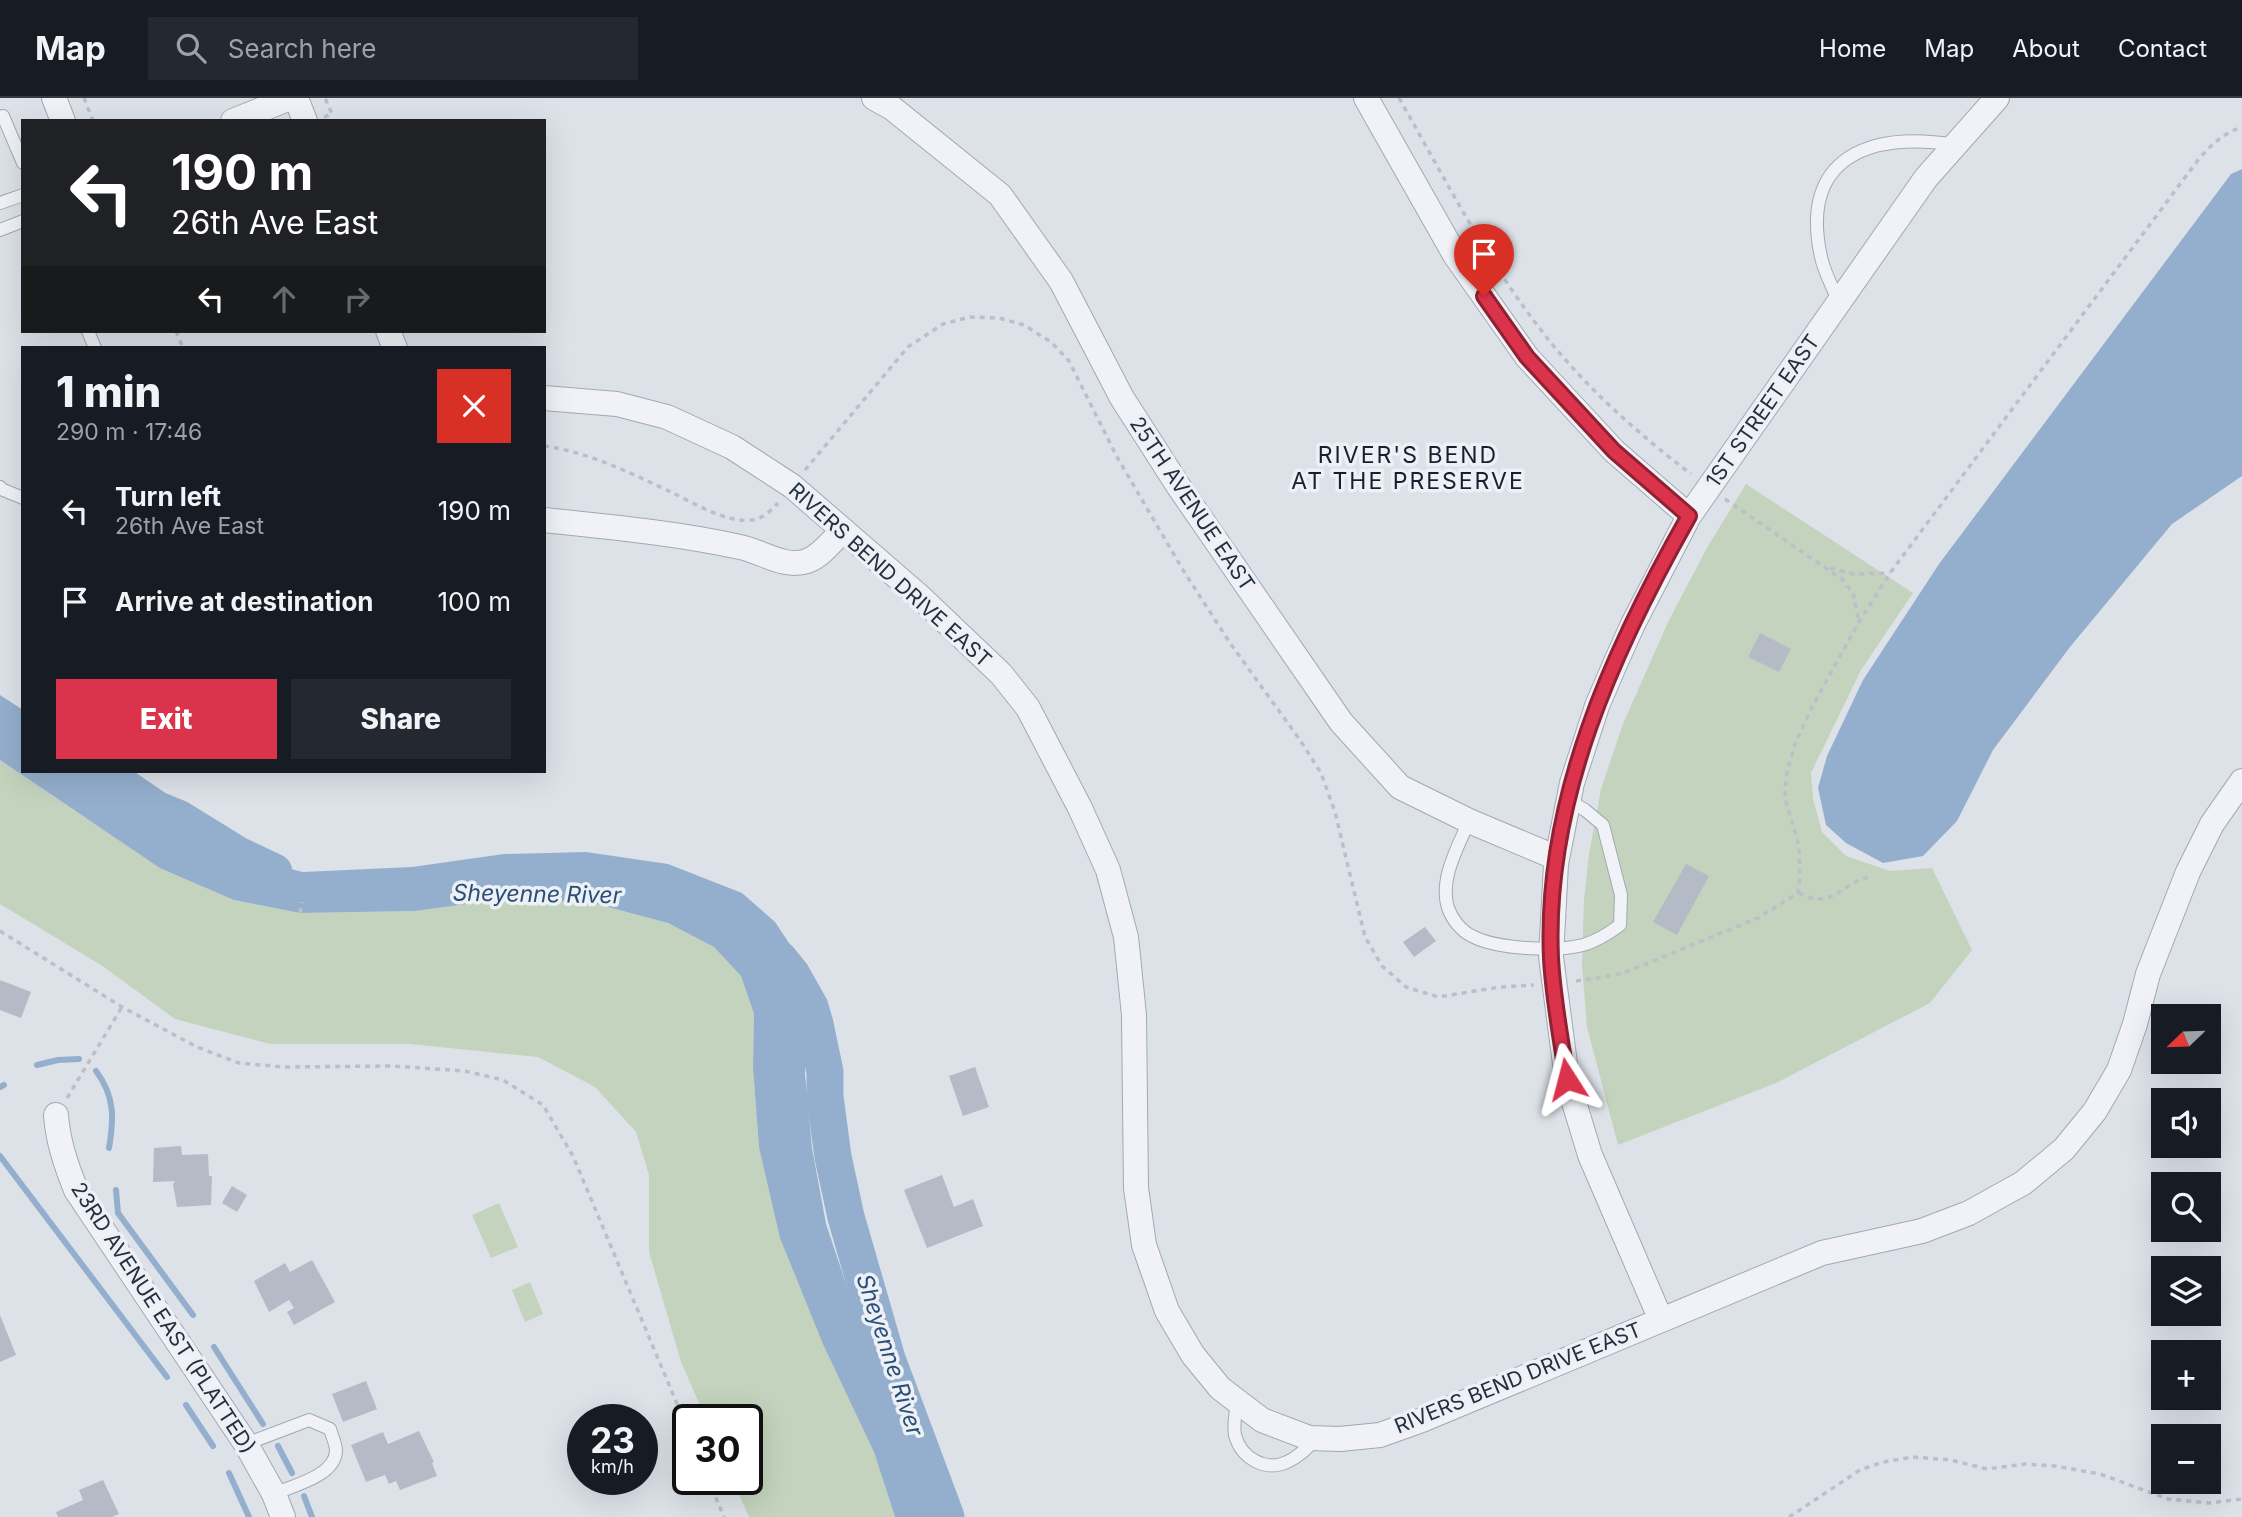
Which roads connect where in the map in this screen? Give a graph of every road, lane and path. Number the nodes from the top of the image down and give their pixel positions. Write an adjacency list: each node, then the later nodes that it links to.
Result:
1 (54, 98): 10 (street)
2 (84, 98): 11 (path)
3 (290, 98): 12 (street)
4 (296, 98): 13 (street)
5 (1399, 98): 26 (path)
6 (1997, 98): 15 (street, 1ST STREET EAST)
7 (1372, 100): 29 (street)
8 (888, 101): 37 (street, 25TH AVENUE EAST)
9 (0, 117): 16 (lane)
10 (62, 119)
11 (92, 119)
12 (238, 119)
13 (304, 119)
14 (2242, 128): 33 (path)
15 (1955, 145): 21 (street, 1ST STREET EAST); 21 (lane)
16 (21, 158)
17 (21, 196): 18 (lane)
18 (0, 204)
19 (21, 222): 20 (lane)
20 (0, 230)
21 (1839, 303): 26 (street, 1ST STREET EAST)
22 (546, 398): 31 (street, RIVERS BEND DRIVE EAST)
23 (546, 446): 28 (path)
24 (809, 465): 46 (path)
25 (0, 487): 27 (lane)
26 (1709, 488): 29 (street, 1ST STREET EAST); 32 (path)
27 (21, 497)
28 (779, 502)
29 (1689, 516): 36 (street, 1ST STREET EAST)
30 (546, 520): 31 (street)
31 (843, 530): 50 (street, RIVERS BEND DRIVE EAST)
32 (1828, 568): 33 (path); 34 (path)
33 (1890, 573): 34 (path)
34 (1859, 622): 40 (path)
35 (2242, 781): 49 (street, RIVERS BEND DRIVE EAST)
36 (1568, 800): 38 (street, 1ST STREET EAST); 44 (lane)
37 (1469, 821): 38 (street, 25TH AVENUE EAST); 44 (lane)
38 (1557, 858): 44 (street, 1ST STREET EAST)
39 (1873, 878): 40 (path)
40 (1798, 892): 45 (path)
41 (302, 902): 42 (path)
42 (300, 913)
43 (0, 931): 47 (path)
44 (1551, 948): 49 (street, 1ST STREET EAST)
45 (1577, 981)
46 (1527, 985)
47 (122, 1007): 48 (path); 51 (path)
48 (56, 1115): 53 (street, 23RD AVENUE EAST (PLATTED))
49 (1661, 1320): 52 (street, RIVERS BEND DRIVE EAST)
50 (1237, 1402): 52 (street, RIVERS BEND DRIVE EAST); 52 (lane)
51 (677, 1404)
52 (1317, 1438)
53 (246, 1444): 54 (street, 23RD AVENUE EAST (PLATTED)); 54 (lane)
54 (274, 1494): 57 (street, 23RD AVENUE EAST (PLATTED))
55 (715, 1495): 58 (path)
56 (2242, 1499): 59 (path)
57 (283, 1517)
58 (724, 1517)
59 (1789, 1517)

